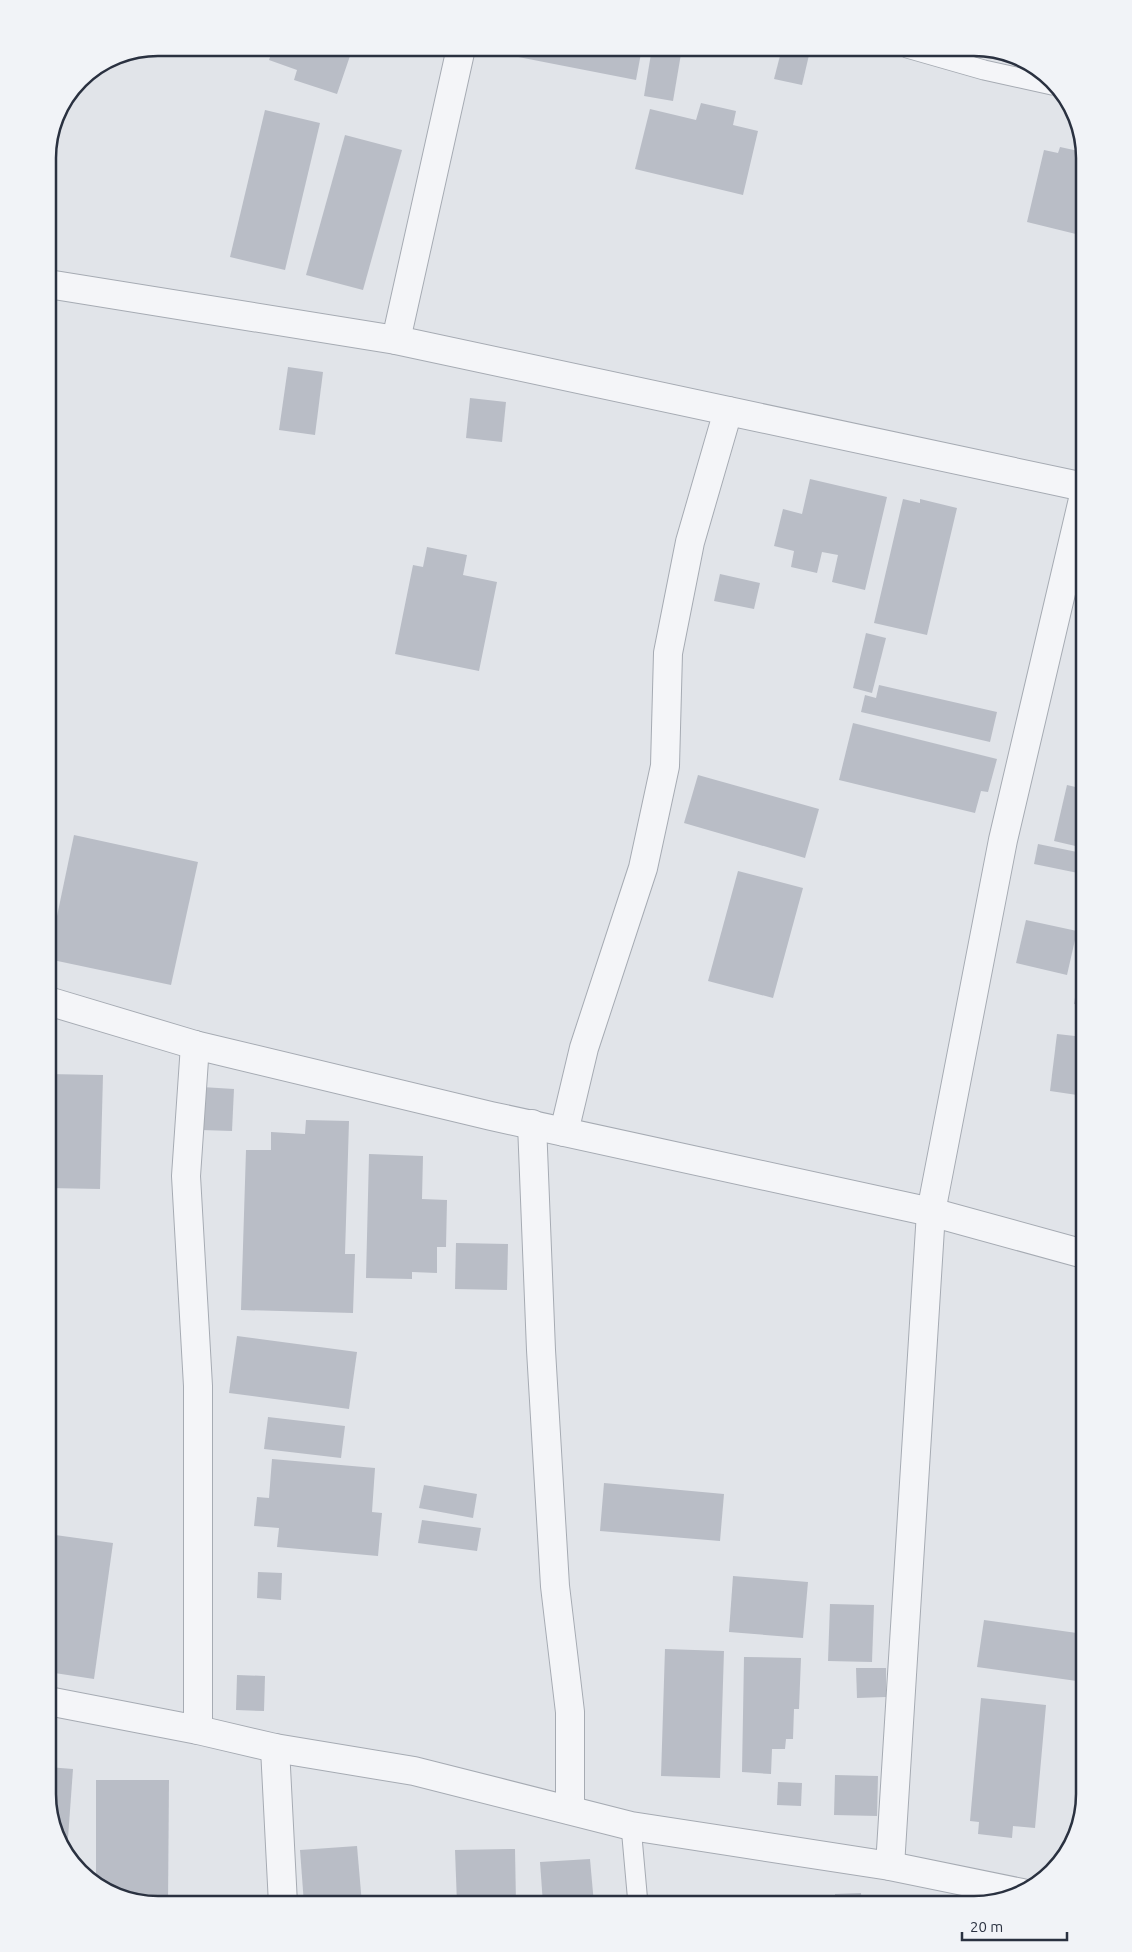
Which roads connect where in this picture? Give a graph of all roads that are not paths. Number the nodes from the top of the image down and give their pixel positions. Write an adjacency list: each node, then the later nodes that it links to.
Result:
1 (459, 56): 5 (street)
2 (934, 56): 3 (lane)
3 (1043, 84)
4 (56, 285): 5 (street)
5 (396, 340): 6 (street)
6 (728, 411): 7 (street); 12 (street)
7 (1076, 485)
8 (1076, 529): 13 (street)
9 (56, 1004): 10 (street)
10 (195, 1044): 11 (street); 16 (street)
11 (532, 1124): 12 (street); 18 (street)
12 (564, 1132): 13 (street)
13 (931, 1212): 14 (street); 20 (street)
14 (1076, 1252)
15 (56, 1703): 16 (street)
16 (198, 1730): 17 (street)
17 (275, 1748): 18 (street); 22 (street)
18 (570, 1810): 19 (street)
19 (630, 1826): 20 (street); 23 (lane)
20 (890, 1866): 21 (street)
21 (1007, 1890)
22 (284, 1896)
23 (637, 1896)

